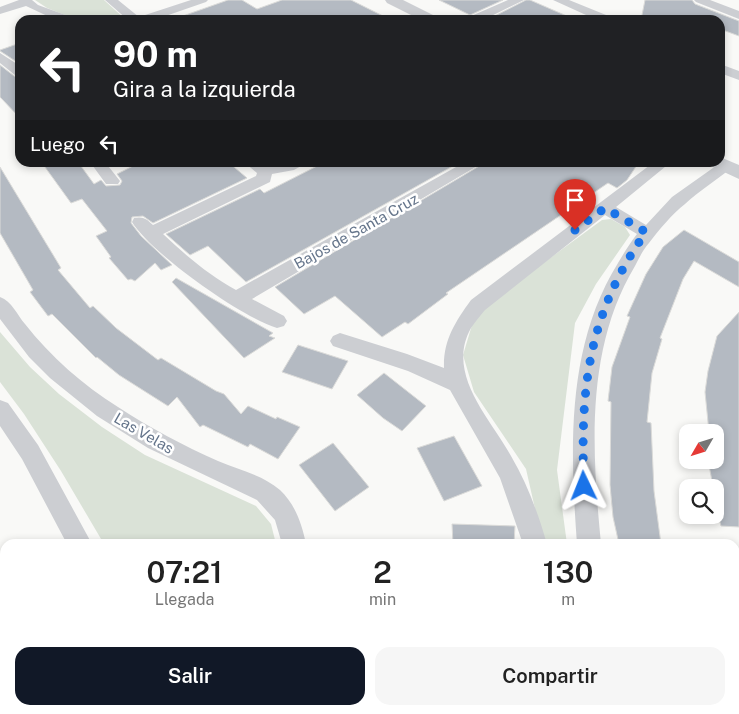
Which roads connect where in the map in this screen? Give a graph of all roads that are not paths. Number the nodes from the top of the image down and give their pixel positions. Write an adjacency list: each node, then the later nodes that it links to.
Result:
1 (111, 0): 10 (street)
2 (202, 0): 11 (street)
3 (392, 0): 12 (street)
4 (518, 0): 13 (street)
5 (560, 0): 14 (street)
6 (700, 0): 15 (street)
7 (26, 1): 8 (street); 9 (street)
8 (0, 11)
9 (56, 15)
10 (129, 15)
11 (157, 15)
12 (422, 15)
13 (484, 15)
14 (595, 15)
15 (739, 15)
16 (0, 57): 17 (street)
17 (15, 65)
18 (725, 70): 19 (street)
19 (739, 76)
20 (105, 167): 25 (street)
21 (258, 167): 28 (street)
22 (468, 167): 28 (street, Bajos de Santa Cruz)
23 (658, 167): 26 (street)
24 (727, 167): 27 (street)
25 (112, 181)
26 (605, 208): 27 (street); 32 (street)
27 (646, 232): 37 (street)
28 (236, 299): 30 (street)
29 (0, 304): 35 (street, Las Velas)
30 (277, 321)
31 (340, 341): 32 (street)
32 (458, 384): 36 (street)
33 (0, 409): 34 (street)
34 (77, 539)
35 (293, 539)
36 (534, 539)
37 (588, 539)

